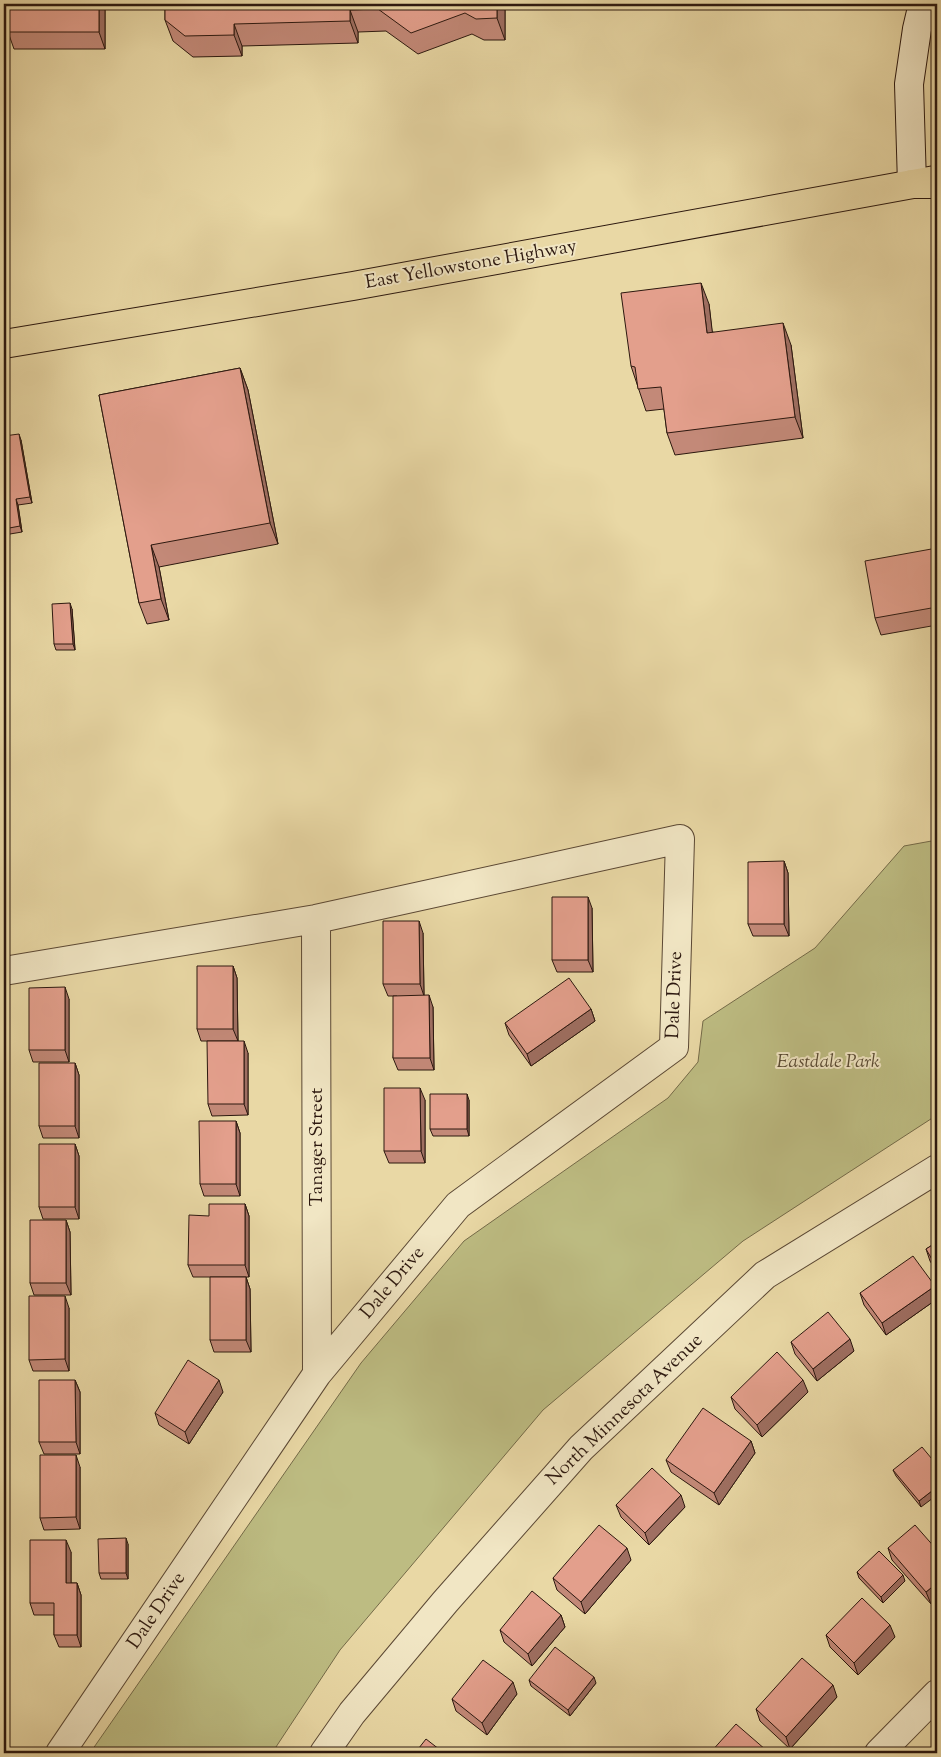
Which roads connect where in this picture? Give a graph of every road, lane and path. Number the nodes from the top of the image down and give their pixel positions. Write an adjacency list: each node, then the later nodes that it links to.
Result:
1 (925, 4): 2 (street)
2 (929, 182): 3 (main road, East Yellowstone Highway)
3 (4, 344)
4 (316, 919): 5 (street); 7 (street, Tanager Street); 7 (street, Dale Drive)
5 (4, 971)
6 (937, 1169): 10 (street, North Minnesota Avenue)
7 (317, 1374): 9 (street, Dale Drive)
8 (937, 1694): 11 (street)
9 (60, 1753)
10 (324, 1753)
11 (879, 1753)

